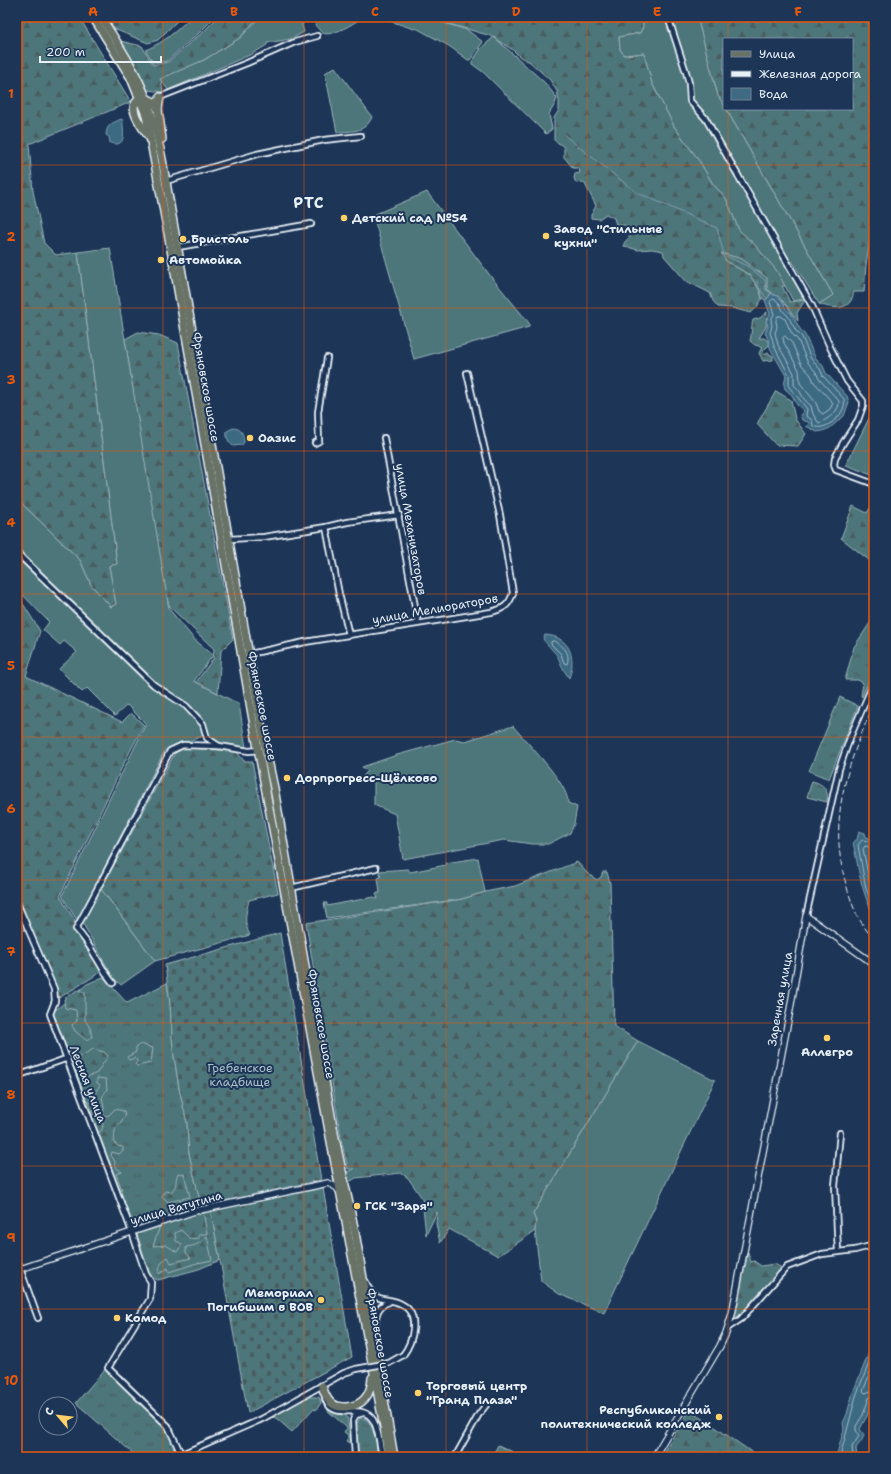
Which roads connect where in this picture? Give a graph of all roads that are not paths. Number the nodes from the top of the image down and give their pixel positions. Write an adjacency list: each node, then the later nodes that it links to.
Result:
1 (93, 17): 7 (main road, Фряновское шоссе)
2 (100, 17): 5 (main road, Фряновское шоссе)
3 (668, 17): 18 (street)
4 (317, 36): 6 (street)
5 (140, 86): 6 (main road); 7 (main road, Фряновское шоссе)
6 (160, 97): 7 (main road); 8 (main road)
7 (143, 99): 8 (main road); 10 (main road, Фряновское шоссе); 28 (main road, Фряновское шоссе)
8 (158, 109): 10 (main road)
9 (361, 136): 11 (street)
10 (162, 159): 11 (main road, Фряновское шоссе)
11 (166, 182): 13 (main road, Фряновское шоссе)
12 (311, 224): 13 (street)
13 (178, 247): 21 (main road, Фряновское шоссе)
14 (327, 358): 17 (street)
15 (468, 373): 23 (street, улица Мелиораторов)
16 (384, 438): 19 (street, улица Механизаторов)
17 (315, 443)
18 (874, 484)
19 (398, 515): 20 (street); 23 (street, улица Механизаторов)
20 (326, 527): 21 (street); 24 (street)
21 (229, 539): 25 (main road, Фряновское шоссе)
22 (17, 553): 27 (street)
23 (418, 623): 24 (street, улица Мелиораторов)
24 (349, 634): 25 (street, улица Мелиораторов)
25 (249, 654): 30 (main road, Фряновское шоссе)
26 (874, 682): 32 (street, Заречная улица)
27 (219, 746): 28 (street); 34 (street)
28 (259, 750): 38 (main road, Фряновское шоссе)
29 (376, 868): 30 (street)
30 (291, 888): 45 (main road, Фряновское шоссе)
31 (17, 903): 35 (street, Лесная улица)
32 (806, 916): 33 (street); 49 (street, Заречная улица)
33 (874, 964)
34 (113, 983)
35 (68, 1058): 36 (street); 41 (street, Лесная улица)
36 (17, 1076)
37 (840, 1133): 43 (street)
38 (337, 1174): 39 (street); 40 (main road, Фряновское шоссе)
39 (328, 1183): 40 (street); 41 (street, улица Ватутина)
40 (341, 1193): 50 (main road, Фряновское шоссе)
41 (132, 1232): 46 (street, улица Ватутина); 56 (street, Лесная улица)
42 (874, 1245): 43 (street, Заречная улица)
43 (838, 1252): 49 (street, Заречная улица)
44 (17, 1260): 46 (street)
45 (361, 1265): 47 (street); 50 (main road, Фряновское шоссе)
46 (19, 1270): 48 (street)
47 (395, 1301): 50 (street); 51 (street, bridge)
48 (38, 1318)
49 (729, 1327): 63 (street, Заречная улица)
50 (375, 1359): 51 (main road); 60 (main road, Фряновское шоссе); 61 (main road, Фряновское шоссе)
51 (322, 1386): 53 (street); 56 (street)
52 (486, 1405): 62 (street)
53 (344, 1412): 54 (street); 55 (street)
54 (367, 1414): 55 (street); 59 (street)
55 (353, 1428): 58 (street)
56 (181, 1454): 57 (street)
57 (175, 1457)
58 (355, 1457)
59 (382, 1457)
60 (388, 1457)
61 (394, 1457)
62 (455, 1457)
63 (654, 1457)

